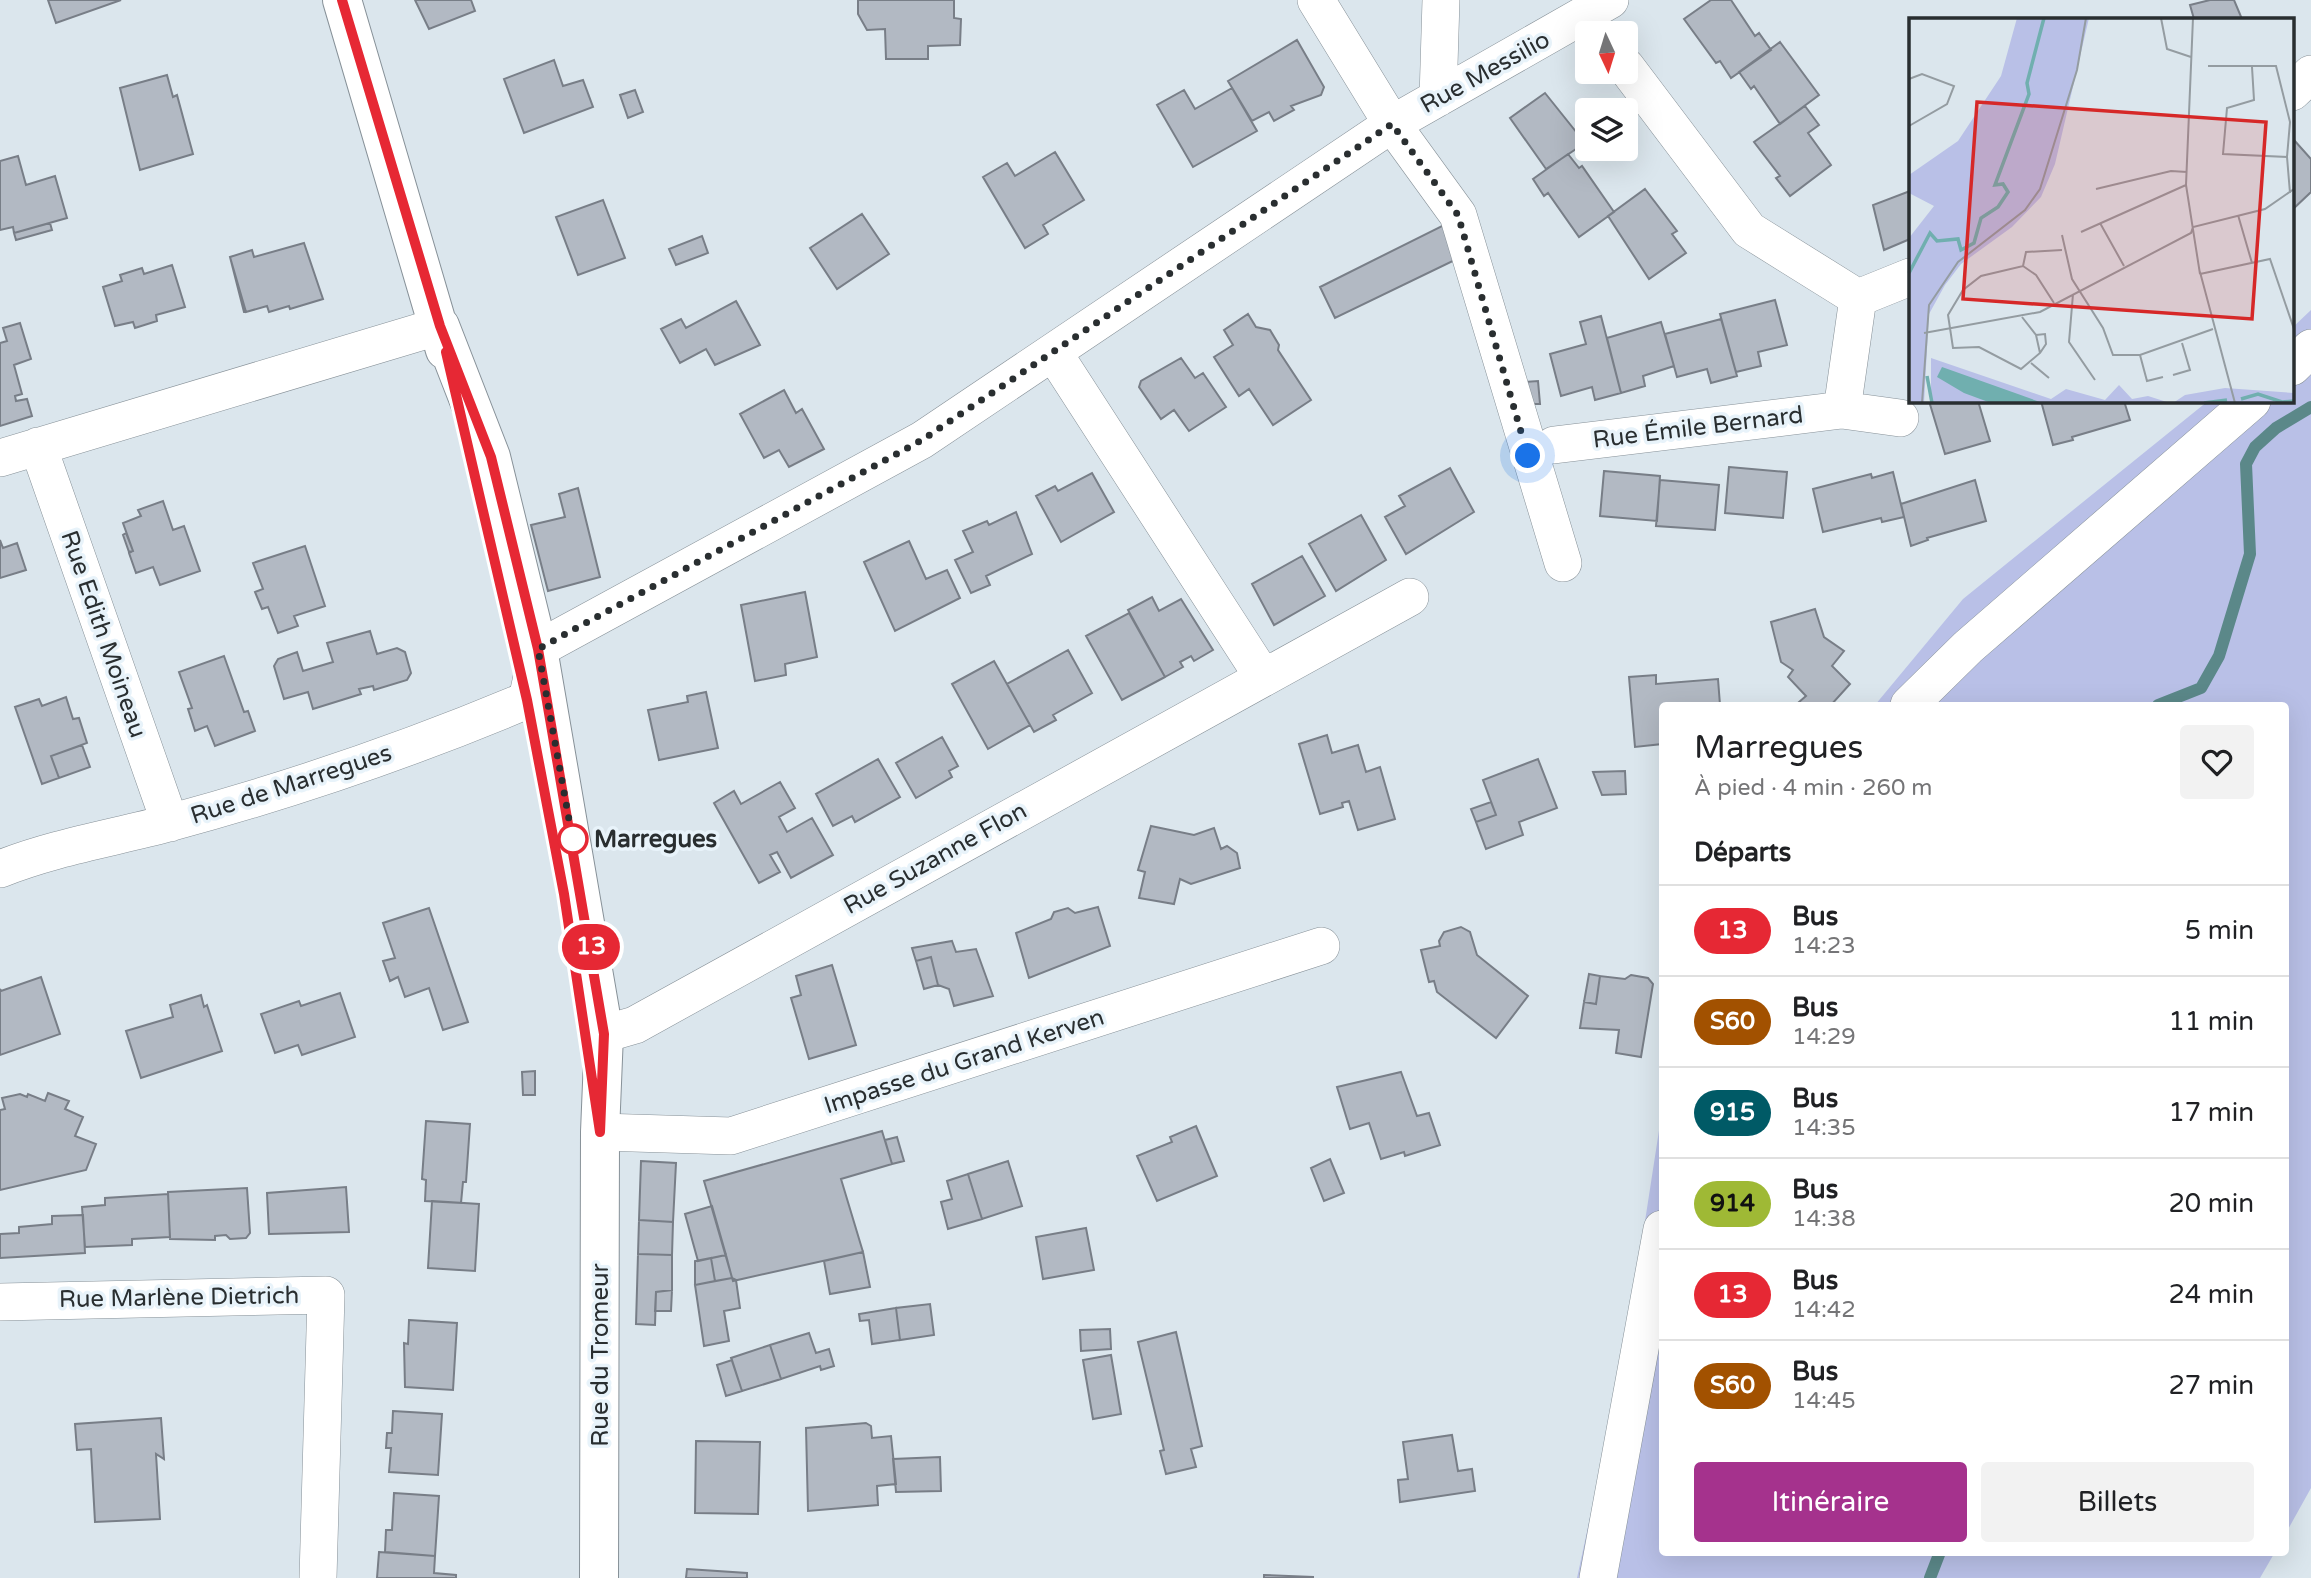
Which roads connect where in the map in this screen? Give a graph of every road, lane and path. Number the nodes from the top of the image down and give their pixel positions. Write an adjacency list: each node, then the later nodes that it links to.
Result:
1 (342, 0): 12 (main road, Rue du Tromeur)
2 (1316, 0): 9 (street)
3 (1441, 0): 8 (street)
4 (1599, 16): 8 (street, Rue Messilio)
5 (2311, 74): 7 (street)
6 (1638, 83): 11 (street)
7 (2294, 90)
8 (1438, 98): 9 (street, Rue Messilio)
9 (1392, 124): 14 (street, Rue Messilio); 22 (street)
10 (1909, 277): 11 (street)
11 (1858, 298): 17 (street)
12 (440, 326): 20 (street); 24 (main road, Rue du Tromeur); 26 (main road, Rue du Tromeur)
13 (2311, 348): 15 (street)
14 (1054, 352): 24 (street, Rue Messilio); 25 (street)
15 (2294, 365)
16 (2251, 402): 27 (street)
17 (1842, 410): 18 (street, Rue Émile Bernard); 19 (street, Rue Émile Bernard)
18 (1900, 418)
19 (1554, 445)
20 (38, 446): 21 (street); 28 (street, Rue Edith Moineau)
21 (0, 458)
22 (1563, 563)
23 (1410, 597): 25 (street, Rue Suzanne Flon)
24 (538, 649): 26 (street); 31 (main road, Rue du Tromeur)
25 (1262, 677): 31 (street, Rue Suzanne Flon)
26 (527, 700): 28 (street, Rue de Marregues); 32 (main road, Rue du Tromeur)
27 (1912, 702)
28 (170, 823): 29 (street, Rue de Marregues)
29 (0, 869)
30 (1321, 946): 32 (street, Impasse du Grand Kerven)
31 (604, 1034): 32 (main road, Rue du Tromeur)
32 (600, 1132): 36 (main road, Rue du Tromeur)
33 (1659, 1245): 37 (street)
34 (0, 1302): 35 (street, Rue Marlène Dietrich)
35 (318, 1578)
36 (599, 1578)
37 (1598, 1578)

